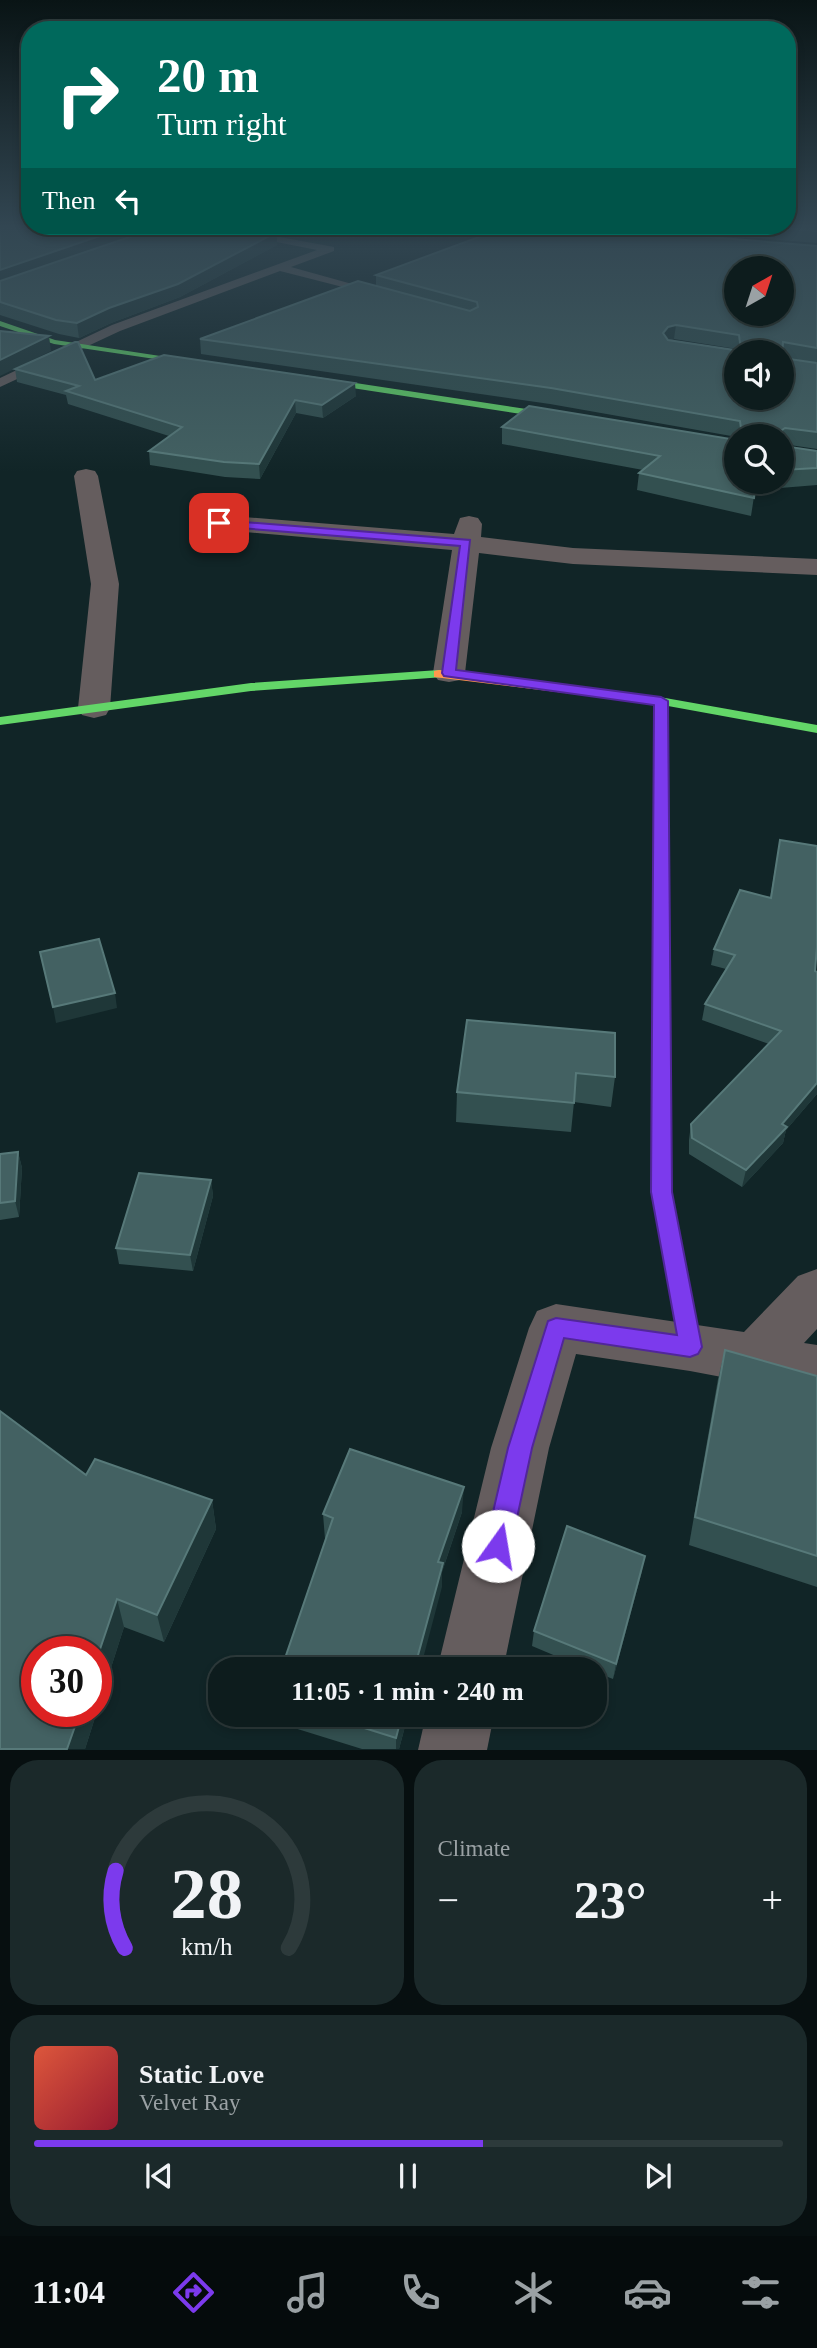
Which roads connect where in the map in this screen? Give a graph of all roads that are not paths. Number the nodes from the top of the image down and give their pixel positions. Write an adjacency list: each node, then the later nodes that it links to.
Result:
1 (172, 309): 4 (lane)
2 (0, 323): 4 (street)
3 (0, 337): 4 (street)
4 (75, 345): 5 (street); 7 (lane)
5 (221, 365)
6 (289, 376): 8 (street)
7 (0, 383)
8 (587, 421)
9 (86, 476): 15 (street)
10 (219, 523): 11 (street)
11 (467, 533): 12 (street); 13 (street)
12 (817, 567)
13 (449, 673): 14 (street); 15 (street)
14 (661, 701): 17 (street); 19 (street)
15 (94, 708): 16 (street)
16 (0, 721)
17 (817, 729)
18 (817, 1292): 20 (street)
19 (690, 1347): 20 (street); 22 (street)
20 (754, 1359): 21 (street)
21 (817, 1370)
22 (473, 1657)
23 (457, 1727): 24 (street)
24 (452, 1749)

